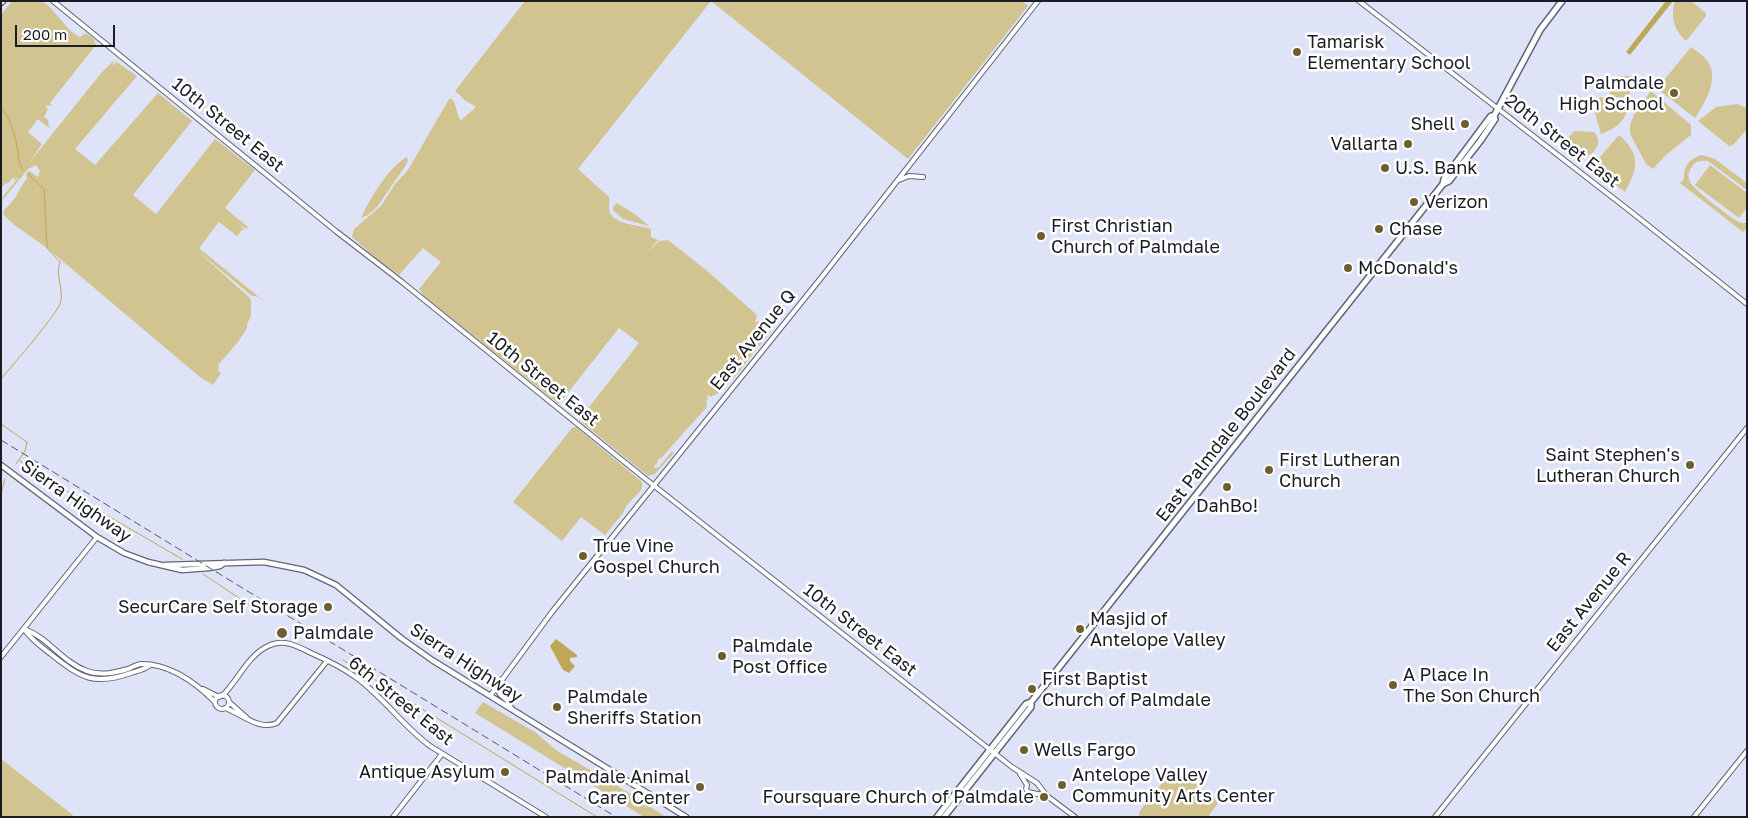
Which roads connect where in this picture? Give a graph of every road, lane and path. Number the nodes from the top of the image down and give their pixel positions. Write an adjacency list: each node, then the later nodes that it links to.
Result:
1 (53, 1): 15 (main road, 10th Street East)
2 (1038, 1): 10 (main road, East Avenue Q)
3 (1359, 1): 5 (main road, 20th Street East)
4 (1562, 1): 5 (highway, East Palmdale Boulevard)
5 (1498, 109): 6 (highway, East Palmdale Boulevard); 12 (main road, 20th Street East)
6 (1494, 116): 7 (highway, East Palmdale Boulevard); 8 (highway, East Palmdale Boulevard)
7 (1467, 150): 8 (highway); 11 (highway, East Palmdale Boulevard)
8 (1455, 173): 11 (highway, East Palmdale Boulevard)
9 (923, 177): 10 (main road)
10 (897, 181): 15 (main road, East Avenue Q)
11 (1443, 184): 30 (highway, East Palmdale Boulevard)
12 (1747, 304)
13 (1747, 428): 44 (main road, East Avenue R)
14 (1, 465): 16 (main road, Sierra Highway)
15 (654, 486): 20 (main road, East Avenue Q); 30 (main road, 10th Street East)
16 (97, 537): 17 (main road); 23 (main road, Sierra Highway)
17 (24, 629): 18 (main road); 21 (main road)
18 (1, 657)
19 (327, 661): 22 (main road, 6th Street East); 28 (main road); 31 (main road, 6th Street East)
20 (502, 680): 23 (main road, East Avenue Q); 27 (main road)
21 (198, 687): 22 (main road); 24 (main road)
22 (220, 696): 24 (main road); 25 (main road)
23 (490, 696): 27 (main road, Sierra Highway)
24 (215, 702): 26 (main road)
25 (228, 702): 26 (main road); 28 (main road)
26 (225, 708): 28 (main road)
27 (512, 710): 40 (main road, Sierra Highway)
28 (247, 718)
29 (1747, 750): 45 (main road)
30 (993, 752): 32 (main road, 10th Street East); 41 (highway, East Palmdale Boulevard); 42 (highway, East Palmdale Boulevard)
31 (442, 754): 38 (main road); 39 (main road, 6th Street East)
32 (1019, 773): 33 (main road, 10th Street East); 34 (main road, 10th Street East)
33 (1033, 781): 34 (main road); 35 (main road)
34 (1027, 785): 36 (main road)
35 (1039, 787): 36 (main road); 37 (main road)
36 (1036, 793): 37 (main road)
37 (1047, 796): 43 (main road)
38 (393, 817)
39 (546, 817)
40 (686, 817)
41 (937, 817)
42 (944, 817)
43 (1075, 817)
44 (1435, 817)
45 (1694, 817)

